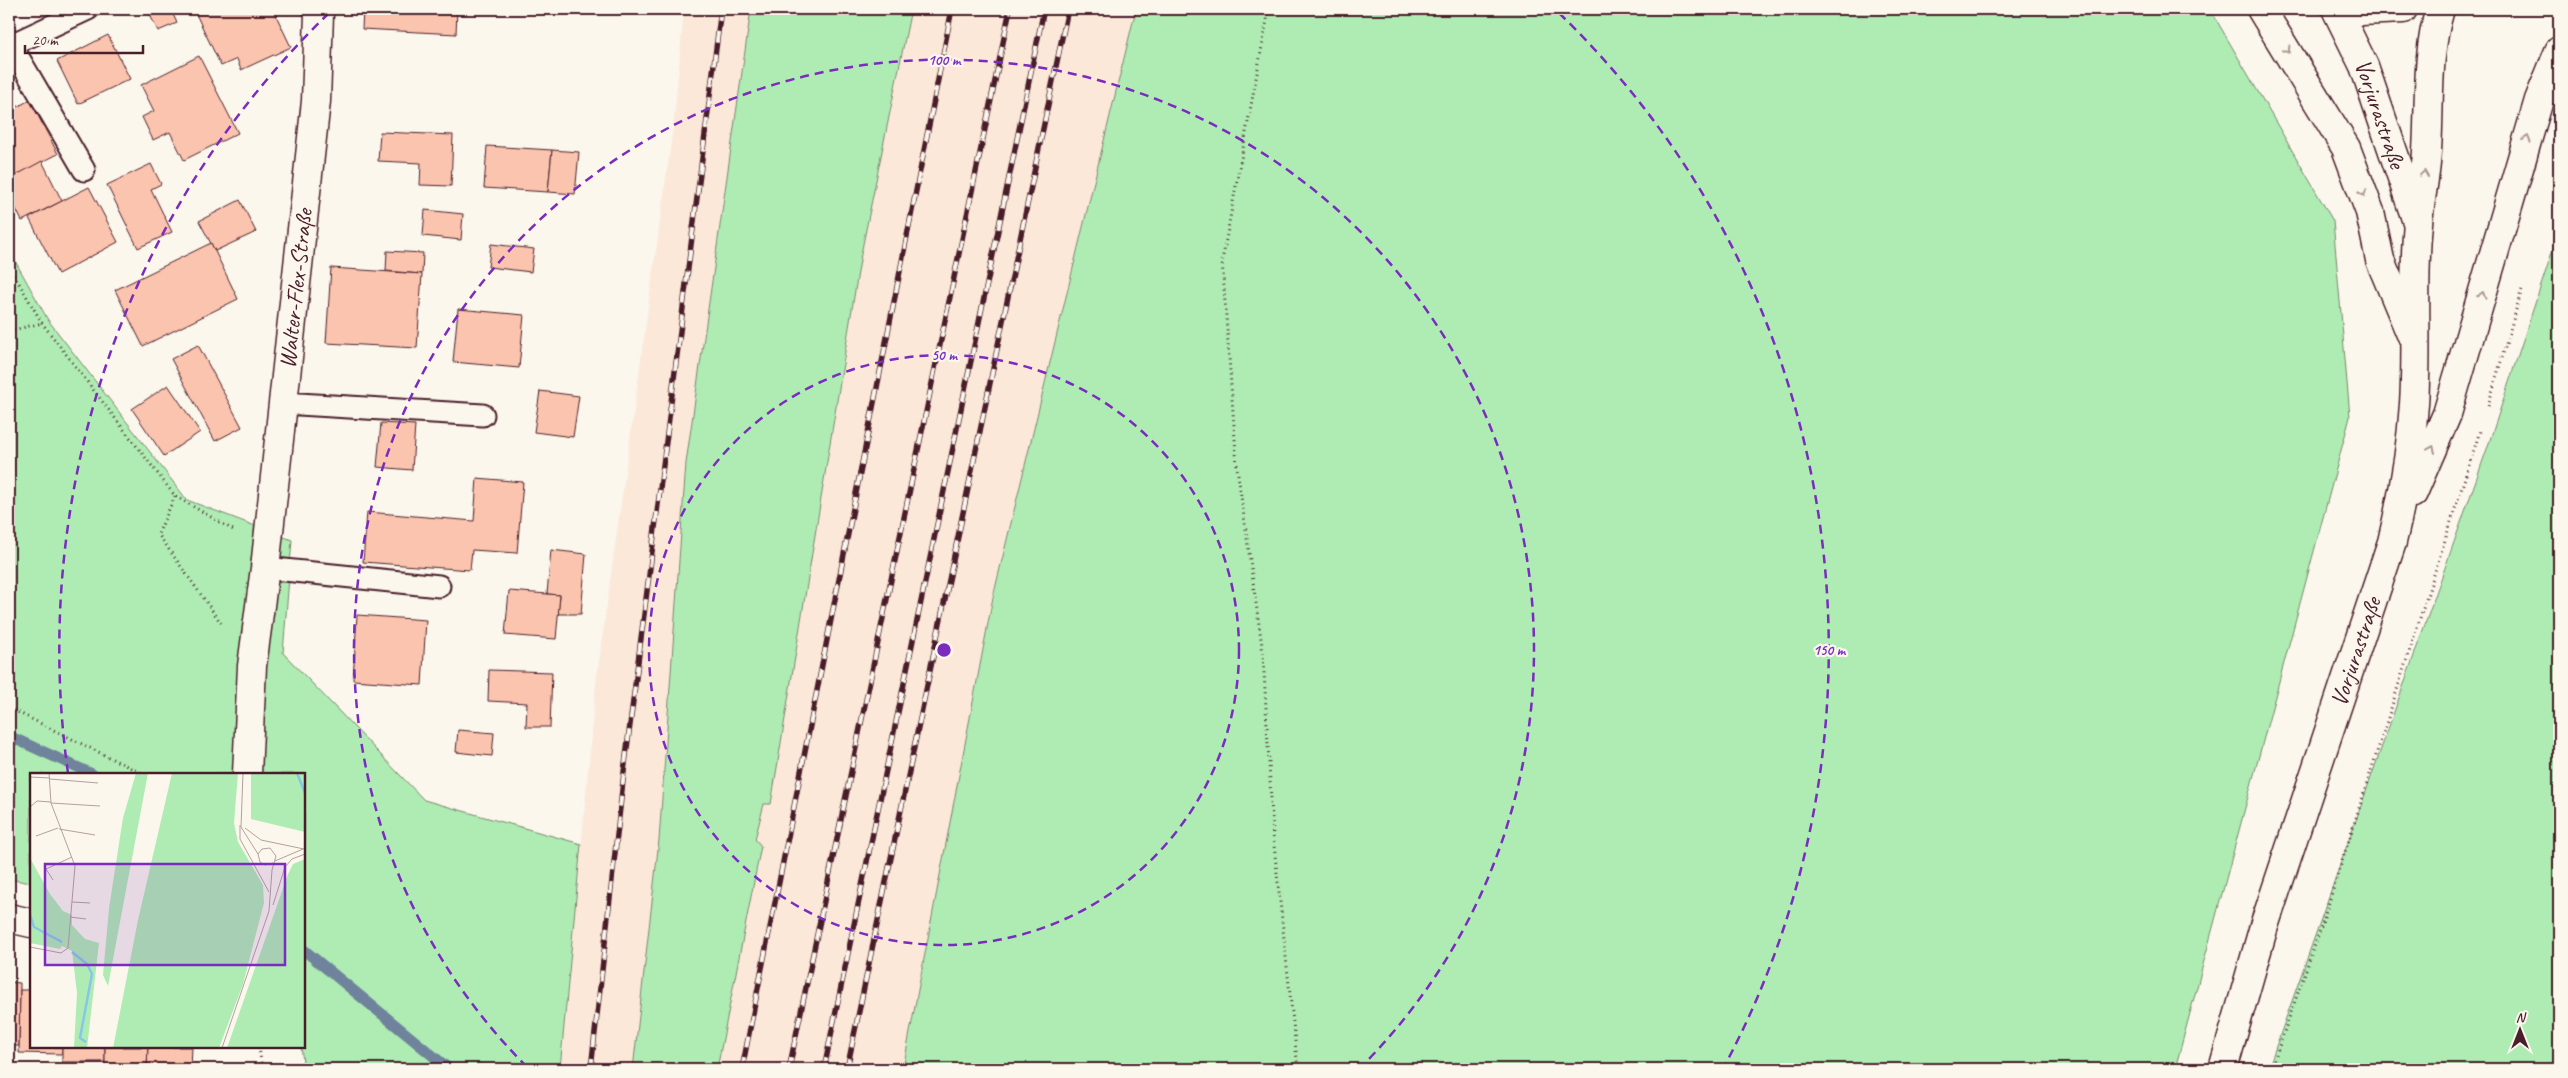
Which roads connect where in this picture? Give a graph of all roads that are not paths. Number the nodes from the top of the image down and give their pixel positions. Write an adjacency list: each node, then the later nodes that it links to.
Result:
1 (88, 9): 9 (lane)
2 (317, 9): 12 (main road, Walter-Flex-Straße)
3 (2261, 9): 11 (main road, one-way to 11)
4 (2336, 9): 10 (main road, Vorjurastraße)
5 (2355, 9): 6 (main road)
6 (2403, 9)
7 (2440, 9): 10 (main road, Vorjurastraße, one-way to 7)
8 (2559, 51): 14 (main road, one-way to 8)
9 (84, 170)
10 (2418, 222): 11 (main road, Vorjurastraße)
11 (2414, 341): 14 (main road, Vorjurastraße)
12 (282, 403): 13 (lane); 15 (main road, Walter-Flex-Straße)
13 (483, 415)
14 (2392, 542): 20 (main road, Vorjurastraße)
15 (265, 568): 16 (lane); 17 (main road, Walter-Flex-Straße)
16 (439, 586)
17 (247, 773)
18 (9, 918): 19 (main road)
19 (30, 922)
20 (2222, 1069)

